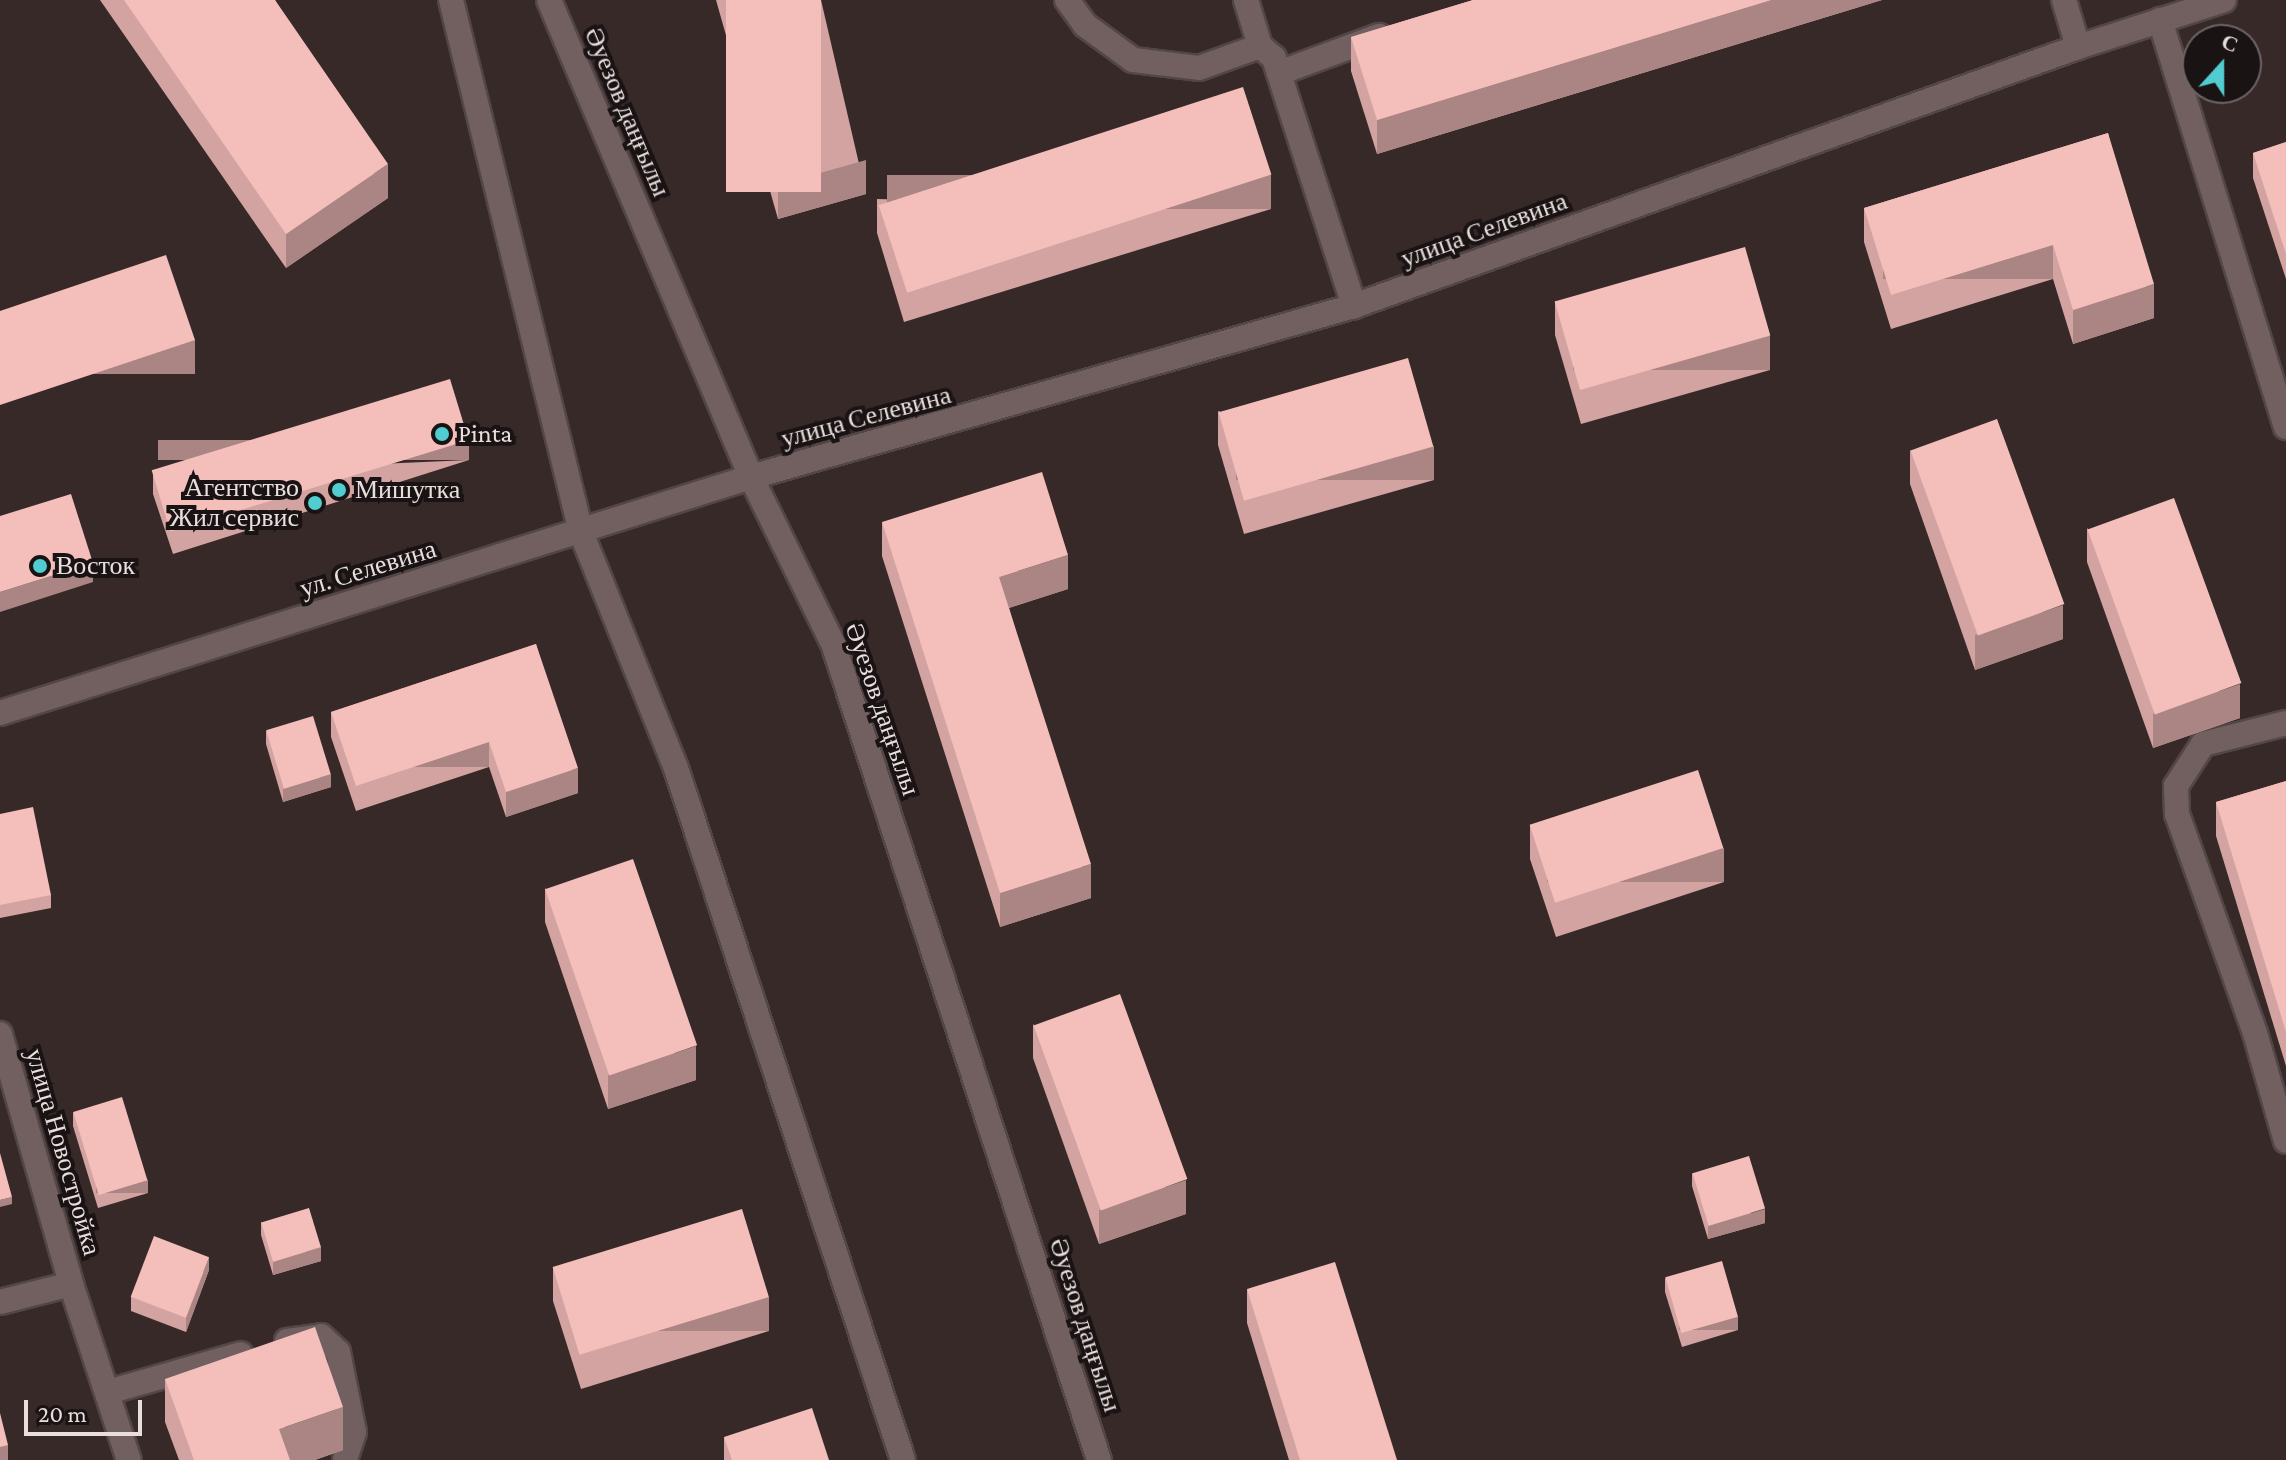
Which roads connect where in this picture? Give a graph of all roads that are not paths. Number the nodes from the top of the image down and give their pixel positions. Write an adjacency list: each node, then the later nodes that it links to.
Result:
1 (451, 0): 15 (street)
2 (549, 0): 14 (street, Әуезов даңғылы)
3 (1067, 0): 9 (street)
4 (1246, 0): 9 (street)
5 (2064, 0): 10 (street)
6 (2224, 0): 7 (street, улица Селевина)
7 (2160, 20): 10 (street, улица Селевина); 13 (street)
8 (1408, 26): 11 (street)
9 (1260, 46): 11 (street)
10 (2078, 47): 12 (street, улица Селевина)
11 (1279, 73): 12 (street)
12 (1354, 306): 14 (street, улица Селевина)
13 (2286, 427)
14 (751, 477): 15 (street, ул. Селевина); 26 (street, Әуезов даңғылы)
15 (581, 532): 16 (street, ул. Селевина); 25 (street)
16 (0, 713)
17 (2286, 723): 19 (street)
18 (0, 1034): 20 (street, улица Новостройка)
19 (2286, 1141)
20 (71, 1284): 21 (street); 22 (street, улица Новостройка)
21 (0, 1302)
22 (108, 1392): 23 (street, улица Новостройка); 24 (street)
23 (129, 1460)
24 (345, 1460)
25 (903, 1460)
26 (1099, 1460)

